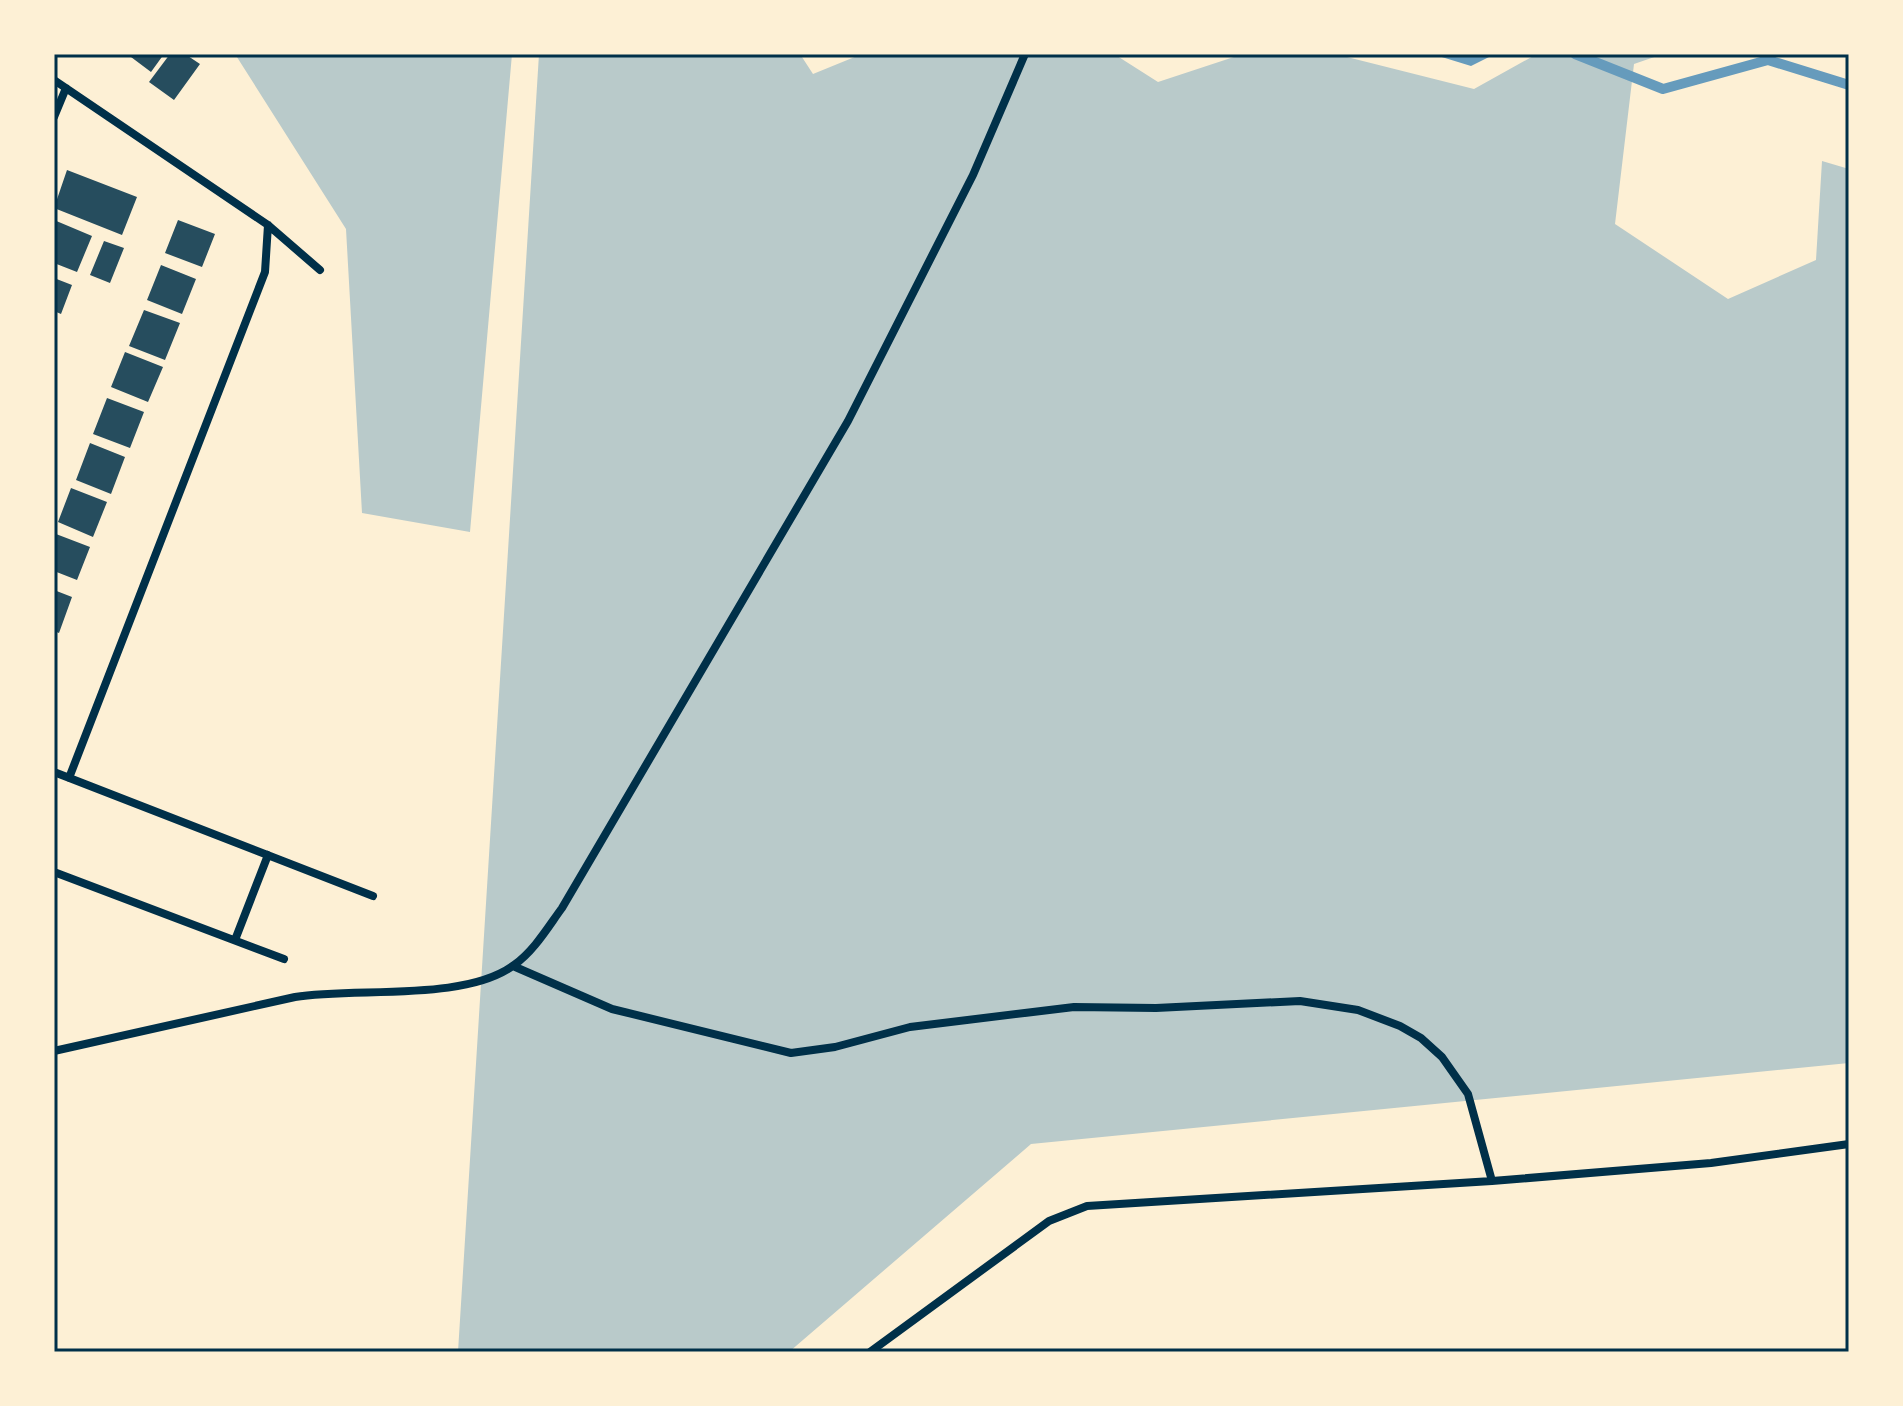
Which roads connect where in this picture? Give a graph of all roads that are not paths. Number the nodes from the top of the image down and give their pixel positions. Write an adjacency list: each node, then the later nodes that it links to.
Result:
1 (1025, 54): 14 (street)
2 (54, 80): 3 (street)
3 (66, 88): 4 (street); 5 (street)
4 (54, 117)
5 (268, 225): 6 (street); 8 (street)
6 (320, 270)
7 (54, 772): 8 (street)
8 (69, 778): 9 (street)
9 (268, 855): 11 (street); 12 (street)
10 (54, 872): 12 (street)
11 (373, 896)
12 (235, 940): 13 (street)
13 (284, 959)
14 (513, 966): 15 (street); 17 (street)
15 (54, 1051)
16 (1849, 1144): 17 (street)
17 (1492, 1181): 18 (street)
18 (870, 1352)

